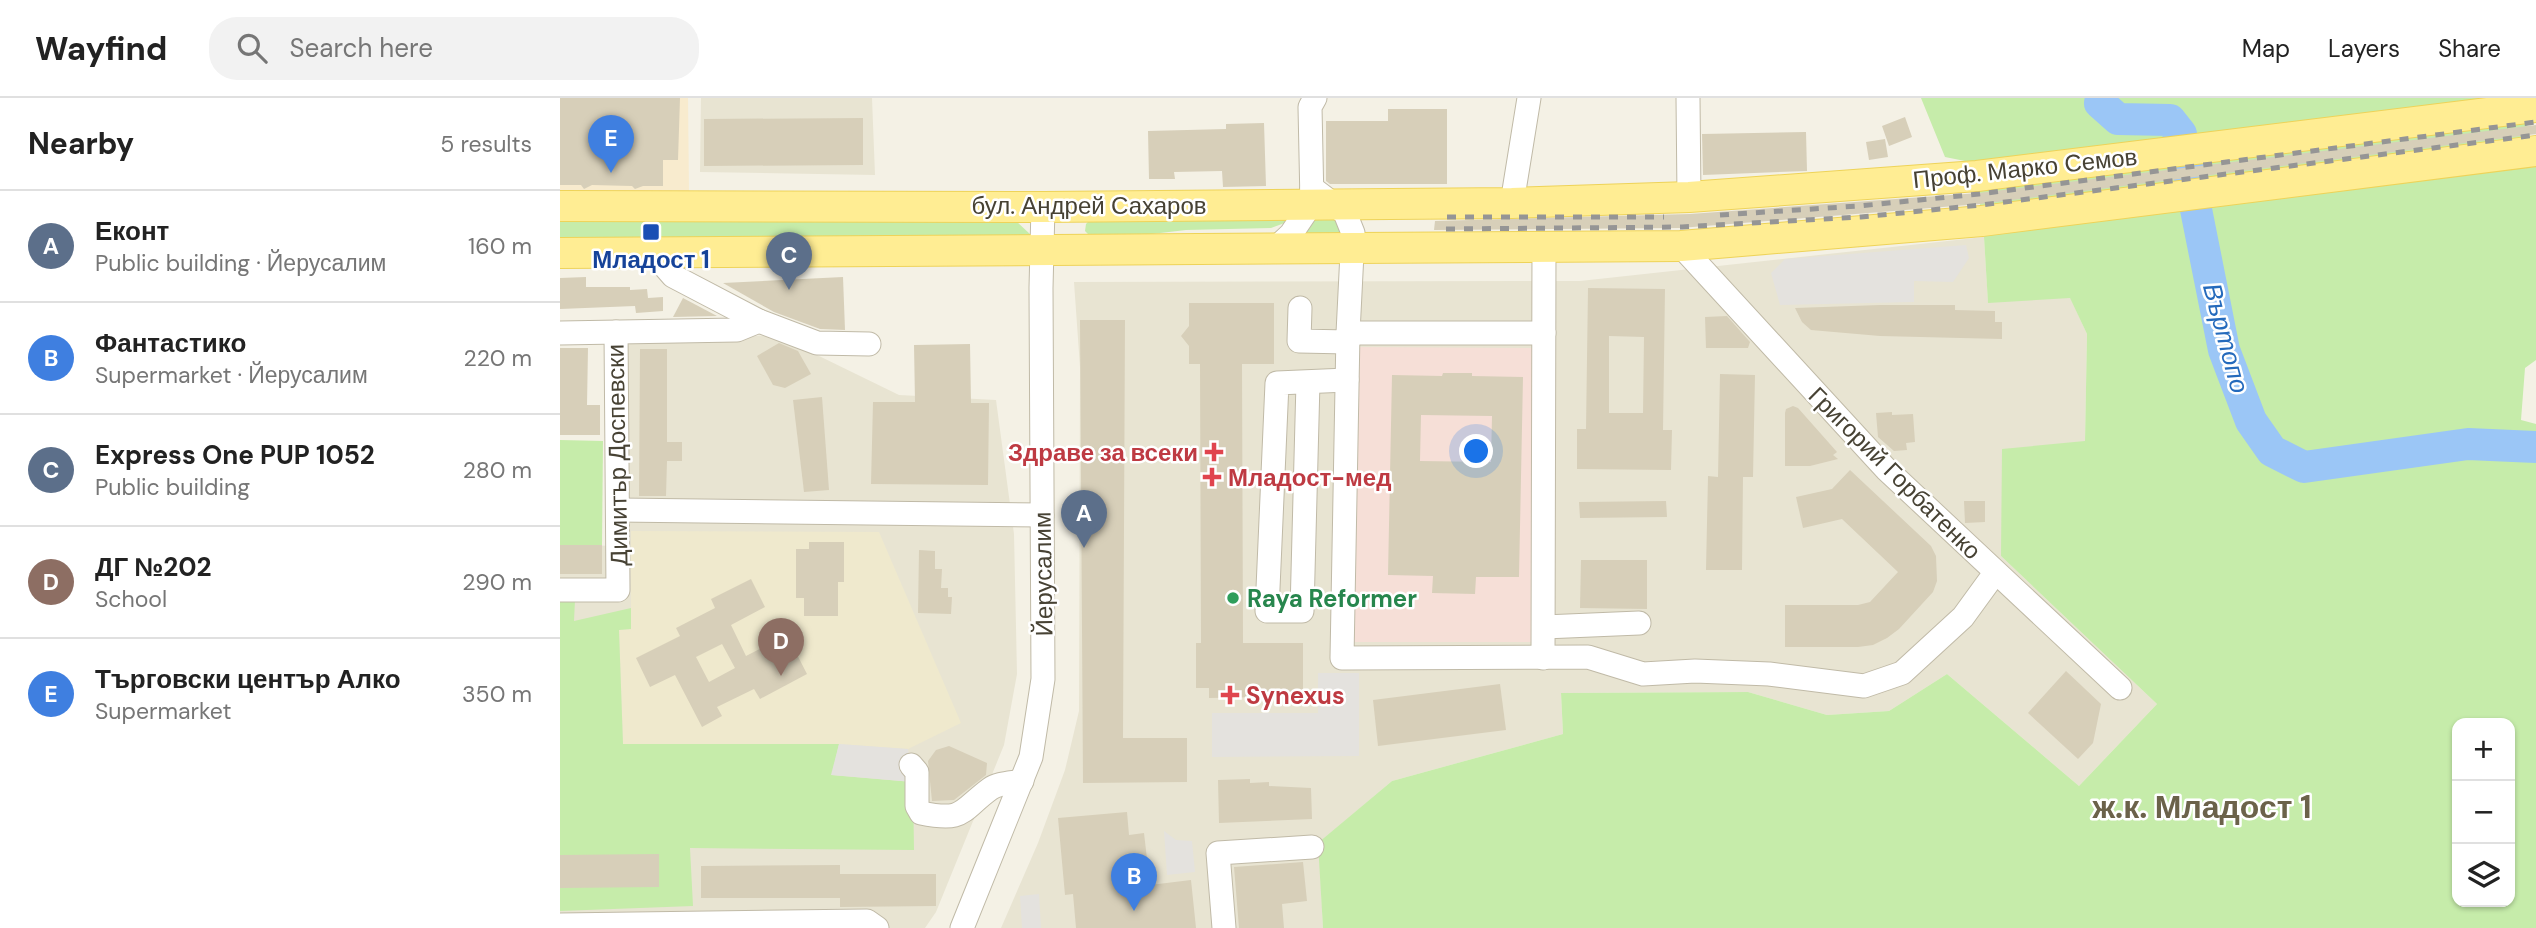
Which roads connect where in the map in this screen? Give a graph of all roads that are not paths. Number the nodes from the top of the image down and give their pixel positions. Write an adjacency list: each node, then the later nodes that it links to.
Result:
1 (1315, 98): 7 (street)
2 (1529, 98): 8 (street)
3 (1688, 98): 6 (street)
4 (2536, 107): 6 (main road, Проф. Марко Семов)
5 (2536, 151): 11 (main road, Проф. Марко Семов)
6 (1689, 197): 8 (main road, Проф. Марко Семов)
7 (1319, 198): 8 (main road, бул. Андрей Сахаров); 10 (main road, бул. Андрей Сахаров); 13 (street); 15 (street)
8 (1512, 202)
9 (560, 206): 10 (main road, бул. Андрей Сахаров)
10 (1043, 206): 14 (street, Йерусалим)
11 (1681, 246): 12 (main road, Проф. Марко Семов); 29 (street, Григорий Горбатенко)
12 (1544, 247): 13 (main road, бул. Андрей Сахаров); 22 (street)
13 (1352, 248): 15 (main road, бул. Андрей Сахаров); 23 (street)
14 (1042, 249): 15 (main road, бул. Андрей Сахаров); 16 (main road, бул. Андрей Сахаров); 28 (street, Йерусалим)
15 (1275, 249)
16 (652, 252): 17 (main road, бул. Андрей Сахаров); 19 (street)
17 (560, 253)
18 (1300, 307): 23 (street)
19 (759, 320): 20 (street); 24 (street)
20 (616, 332): 21 (street, Димитър Доспевски); 27 (street, Димитър Доспевски)
21 (560, 333)
22 (1544, 333): 23 (street); 32 (street)
23 (1348, 337): 25 (street)
24 (869, 344)
25 (1347, 380): 26 (street); 33 (street)
26 (1308, 382): 26 (street)
27 (618, 510): 28 (street); 30 (street, Димитър Доспевски)
28 (1042, 515): 36 (street, Йерусалим)
29 (1995, 573): 33 (street); 34 (street, Григорий Горбатенко)
30 (560, 590)
31 (1639, 624): 32 (street)
32 (1544, 627): 33 (street)
33 (1543, 658)
34 (2120, 688)
35 (911, 765): 36 (street)
36 (1023, 781): 40 (street, Йерусалим)
37 (1312, 847): 41 (street)
38 (560, 925): 39 (street)
39 (877, 928)
40 (962, 928)
41 (1224, 928)

